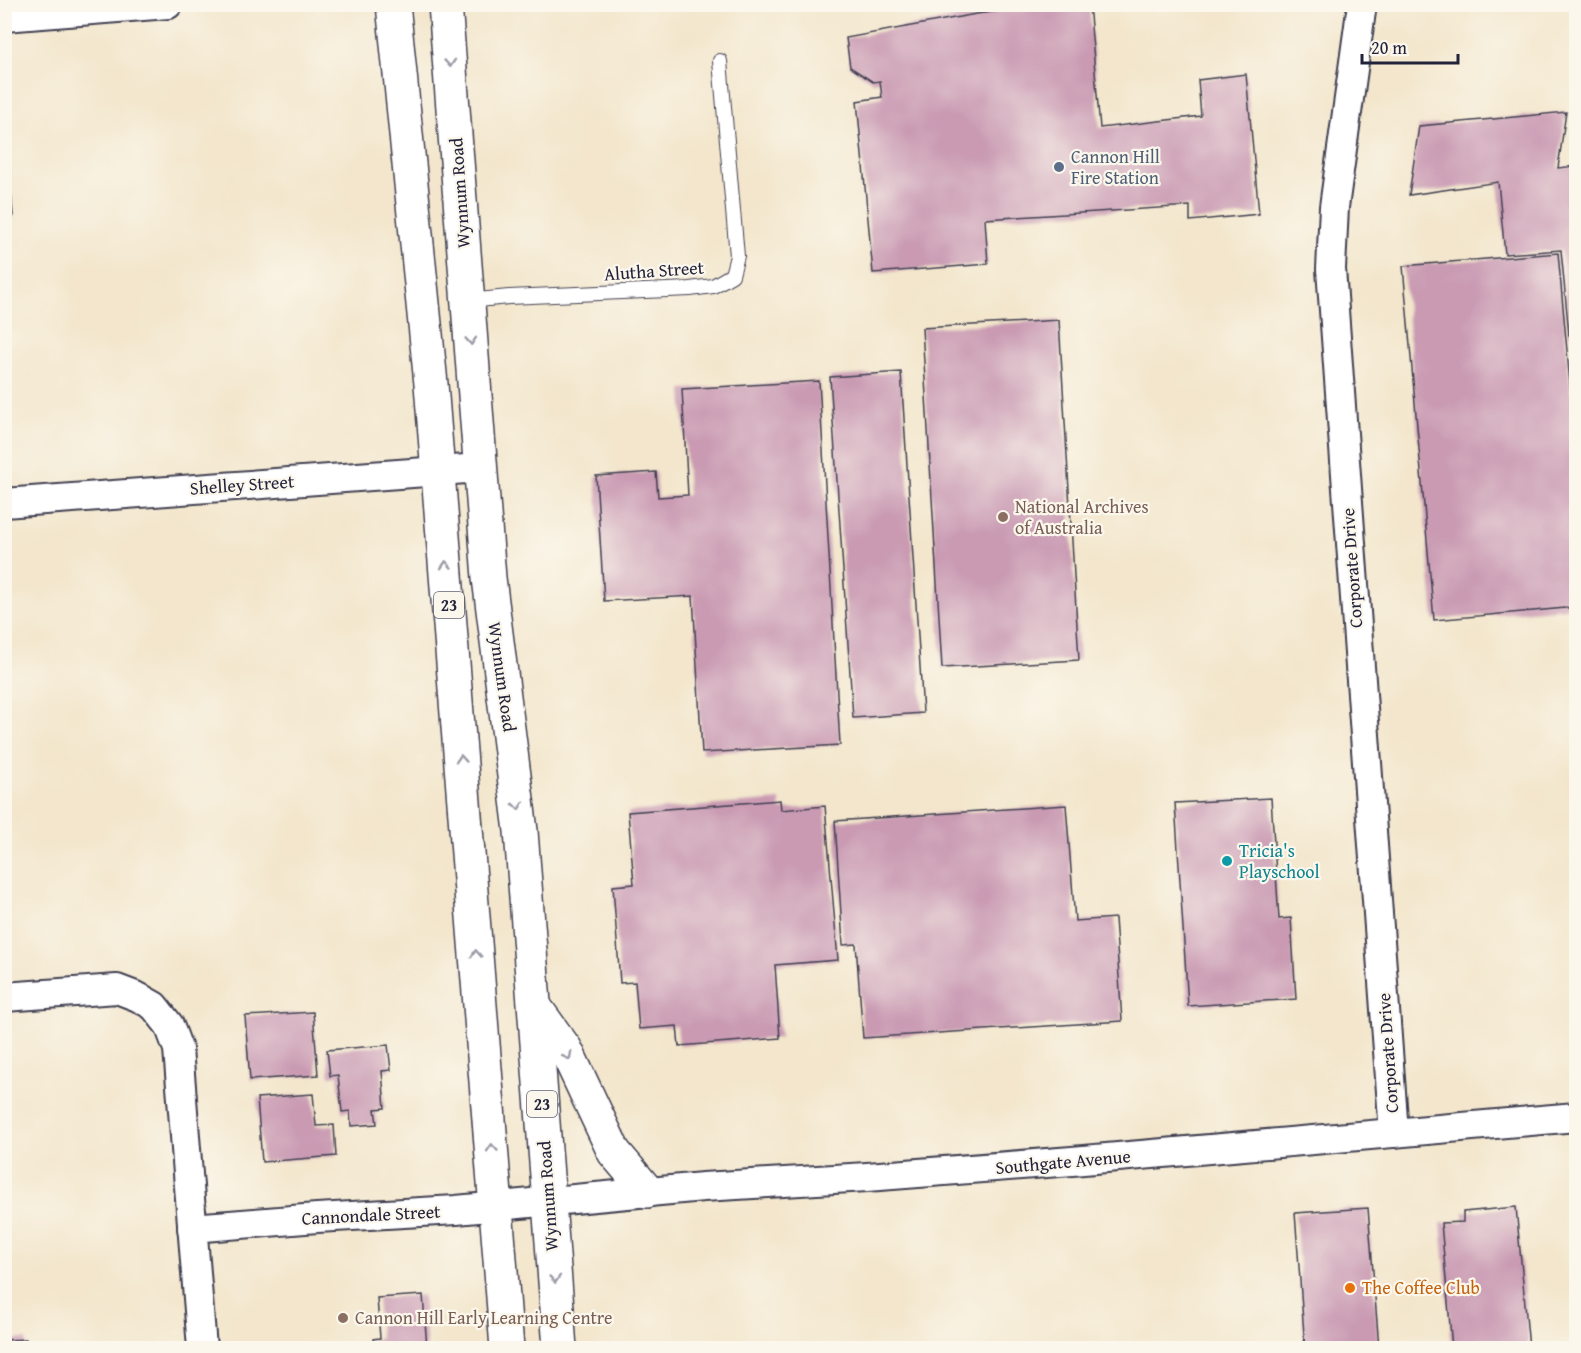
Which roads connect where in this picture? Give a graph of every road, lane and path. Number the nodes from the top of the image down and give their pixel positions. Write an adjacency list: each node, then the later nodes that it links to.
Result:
1 (168, 4): 5 (street)
2 (393, 4): 9 (main road, 23)
3 (445, 4): 7 (main road, Wynnum Road / 23, one-way to 7)
4 (1362, 4): 14 (street, Corporate Drive)
5 (4, 17)
6 (720, 61): 7 (lane, Alutha Street)
7 (468, 301): 8 (main road, Wynnum Road / 23, one-way to 8)
8 (480, 468): 9 (street, Shelley Street); 12 (main road, Wynnum Road / 23, one-way to 12)
9 (438, 470): 10 (street, Shelley Street); 17 (main road, 23, one-way to 9)
10 (4, 503)
11 (4, 997): 18 (street)
12 (535, 1007): 15 (main road, one-way to 15); 16 (main road, Wynnum Road / 23)
13 (1576, 1117): 14 (street, Southgate Avenue)
14 (1394, 1133): 15 (street, Southgate Avenue)
15 (648, 1191): 16 (street, Southgate Avenue)
16 (549, 1200): 17 (street, Cannondale Street); 21 (main road, Wynnum Road / 23, one-way to 21)
17 (496, 1206): 18 (street, Cannondale Street); 20 (main road, 23)
18 (192, 1228): 19 (street)
19 (202, 1348)
20 (507, 1348)
21 (560, 1348)

